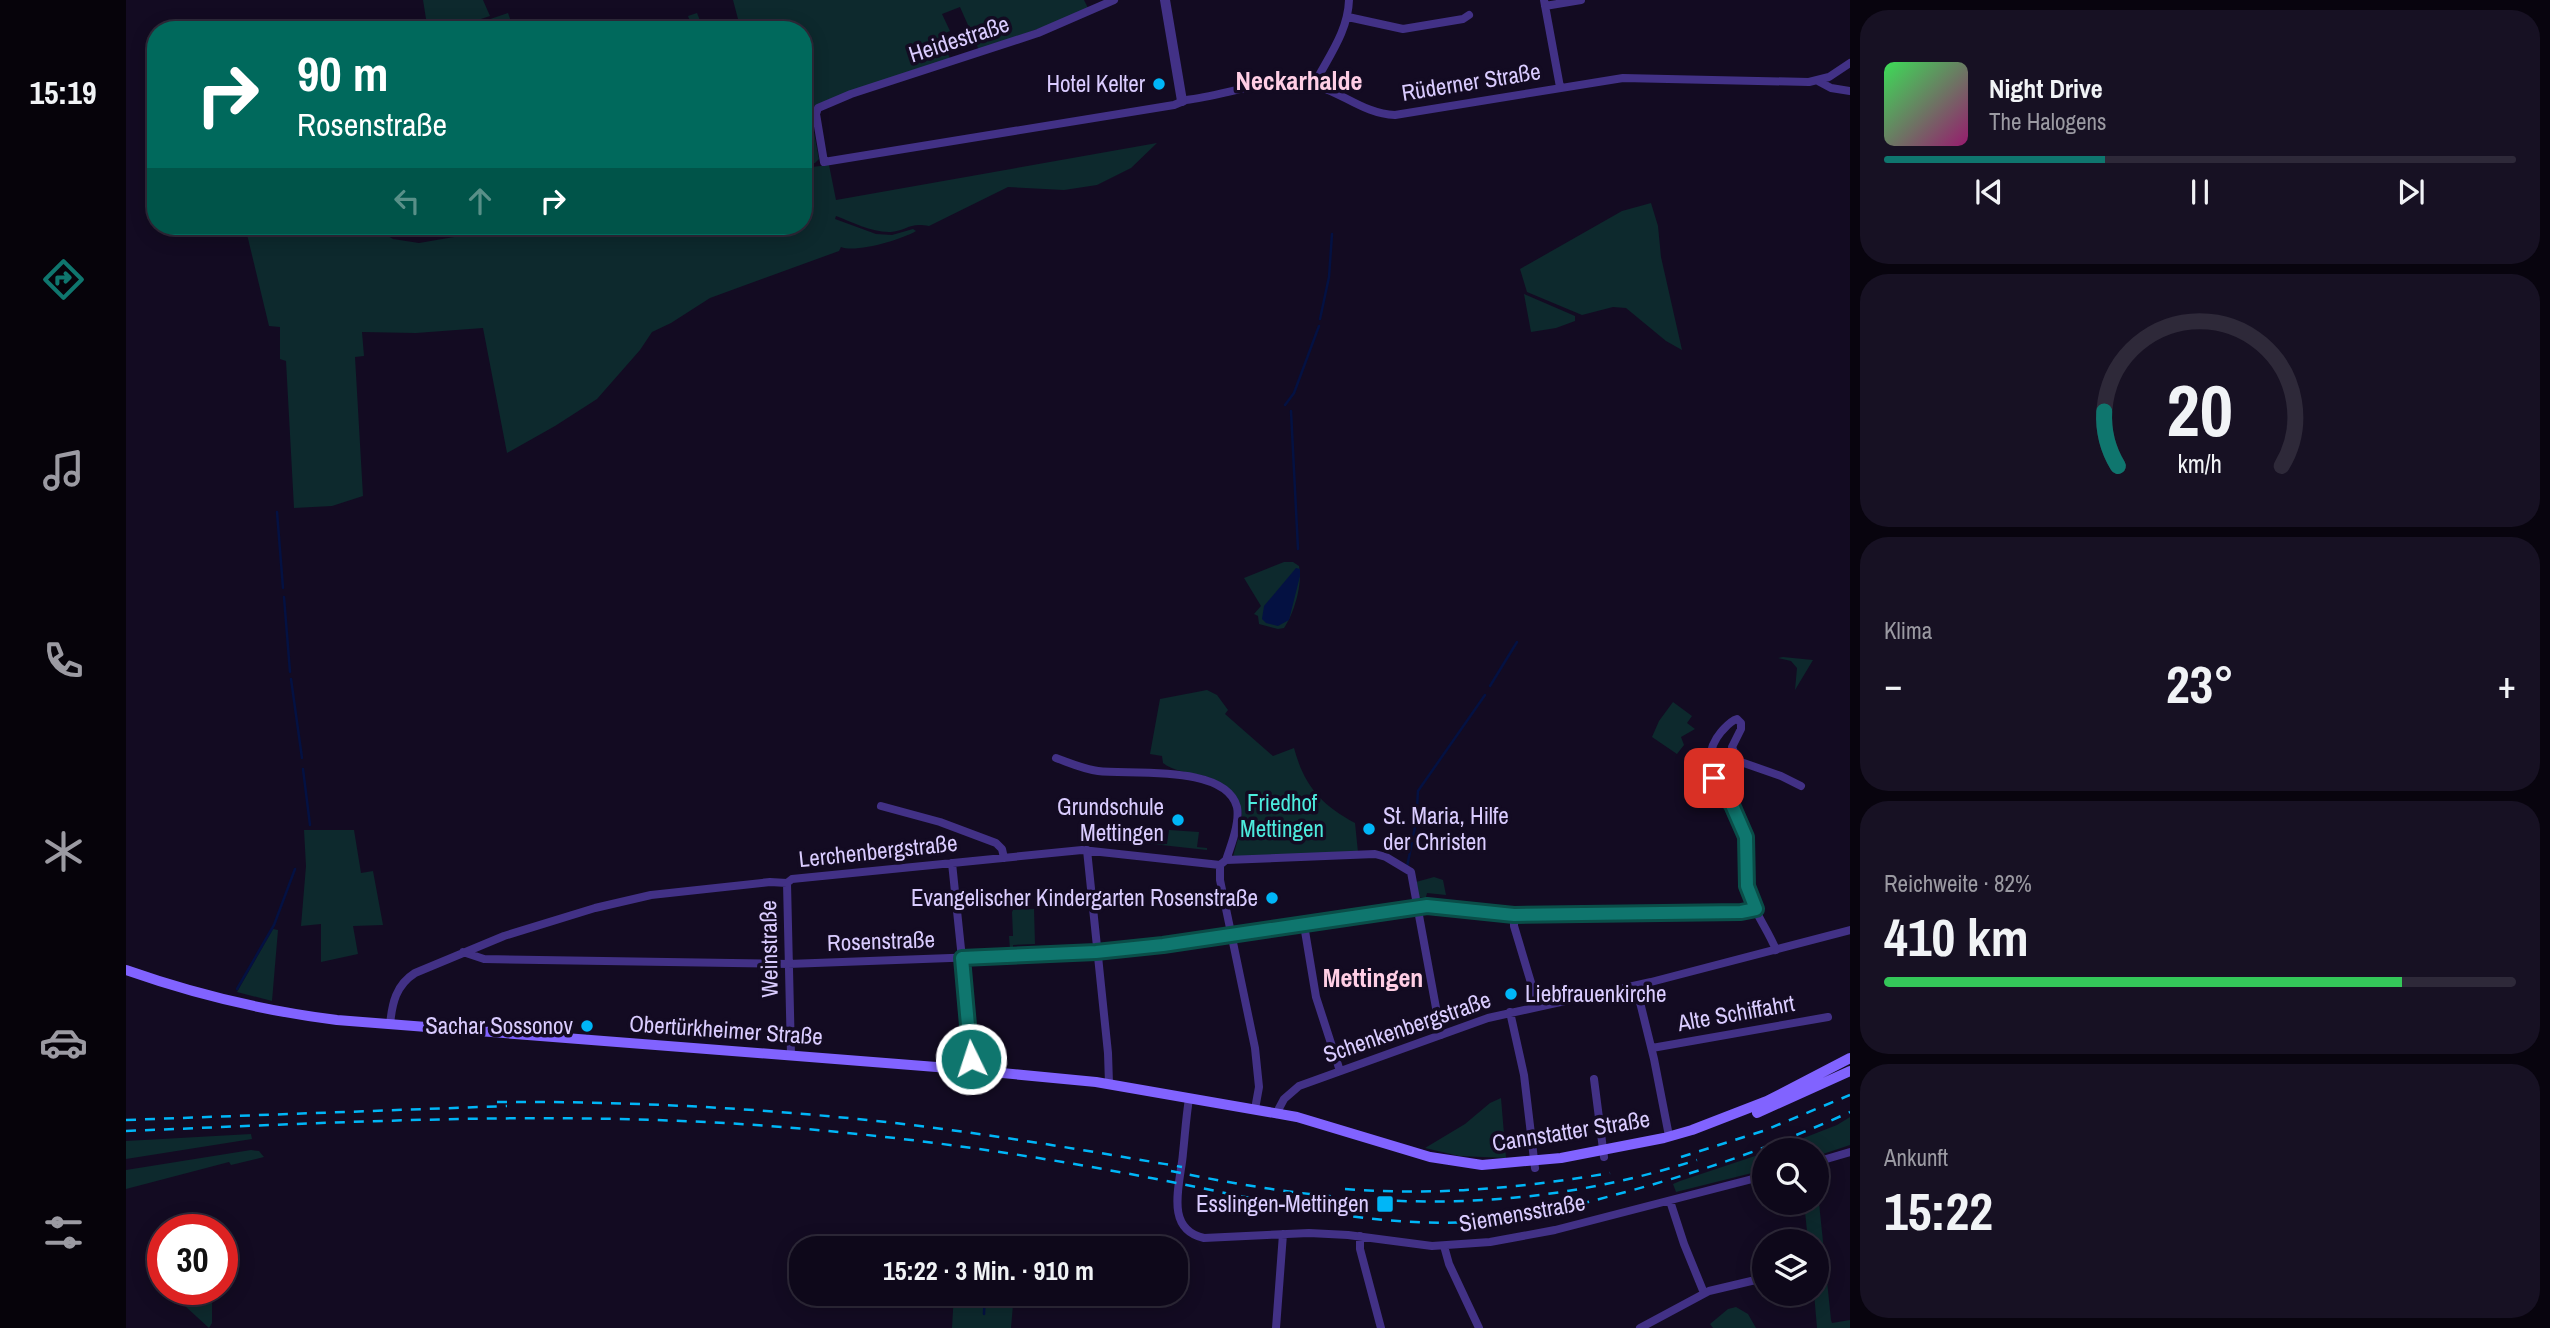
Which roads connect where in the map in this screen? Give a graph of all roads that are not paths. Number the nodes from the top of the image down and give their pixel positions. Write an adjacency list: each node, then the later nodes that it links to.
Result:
1 (1114, 0): 16 (street, Heidestraße)
2 (1165, 0): 15 (street)
3 (1349, 0): 7 (street)
4 (1581, 0): 5 (street)
5 (1545, 3): 13 (street)
6 (1469, 15): 7 (street)
7 (1348, 17): 12 (street)
8 (1850, 63): 9 (street)
9 (1839, 71): 10 (street); 11 (street)
10 (1850, 74)
11 (1818, 81): 13 (street, Rüderner Straße); 14 (street, Rüderner Straße)
12 (1314, 85): 13 (street, Rüderner Straße); 15 (street, Rüderner Straße)
13 (1560, 87)
14 (1850, 91)
15 (1182, 101): 16 (street, Rüderner Straße)
16 (816, 112)
17 (1056, 758): 22 (street)
18 (1801, 786): 26 (street)
19 (881, 806): 21 (street)
20 (1087, 850): 21 (street, Lerchenbergstraße); 22 (street, Lerchenbergstraße); 33 (street)
21 (1004, 858): 23 (street, Lerchenbergstraße)
22 (1223, 862): 25 (street, Lerchenbergstraße); 30 (street)
23 (952, 863): 24 (street, Lerchenbergstraße); 34 (street)
24 (787, 883): 32 (street, Lerchenbergstraße); 35 (street, Weinstraße)
25 (1418, 906): 27 (street, Rosenstraße); 28 (street, Rosenstraße); 42 (street)
26 (1756, 909): 27 (street, Rosenstraße); 31 (street)
27 (1514, 915): 38 (street)
28 (1304, 925): 30 (street, Rosenstraße); 47 (street)
29 (1850, 930): 31 (street, Schenkenbergstraße)
30 (1232, 937): 33 (street, Rosenstraße); 53 (street)
31 (1776, 950): 37 (street, Schenkenbergstraße)
32 (463, 952): 35 (street, Rosenstraße); 41 (street, Lerchenbergstraße)
33 (1096, 952): 34 (street, Rosenstraße); 50 (street)
34 (962, 958): 35 (street, Rosenstraße); 46 (street)
35 (788, 964): 44 (street, Weinstraße)
36 (126, 970): 41 (main road, Obertürkheimer Straße)
37 (1636, 986): 38 (street, Schenkenbergstraße); 43 (street)
38 (1538, 1006): 39 (street, Schenkenbergstraße)
39 (1510, 1012): 42 (street, Schenkenbergstraße); 59 (street)
40 (1828, 1017): 43 (street, Alte Schiffahrt)
41 (390, 1025): 44 (main road, Obertürkheimer Straße)
42 (1441, 1035): 47 (street, Schenkenbergstraße)
43 (1651, 1048): 55 (street)
44 (791, 1055): 46 (main road, Obertürkheimer Straße)
45 (1850, 1058): 55 (main road, Cannstatter Straße)
46 (970, 1070): 50 (main road, Obertürkheimer Straße)
47 (1340, 1071): 54 (street, Schenkenbergstraße)
48 (1850, 1071): 56 (main road, Cannstatter Straße)
49 (1594, 1079): 56 (street)
50 (1109, 1084): 51 (main road, Obertürkheimer Straße)
51 (1189, 1099): 52 (main road, Obertürkheimer Straße); 62 (street, Siemensstraße)
52 (1215, 1103): 53 (main road, Cannstatter Straße)
53 (1255, 1110): 54 (main road, Cannstatter Straße)
54 (1282, 1115): 59 (main road, Cannstatter Straße)
55 (1669, 1136): 56 (main road, Cannstatter Straße)
56 (1603, 1153): 59 (main road, Cannstatter Straße)
57 (1850, 1153): 58 (street)
58 (1829, 1159)
59 (1535, 1165)
60 (1752, 1179): 61 (street, Siemensstraße)
61 (1671, 1201): 64 (street, Siemensstraße); 66 (street)
62 (1283, 1234): 63 (street, Siemensstraße); 67 (street)
63 (1360, 1236): 64 (street, Siemensstraße); 68 (street)
64 (1444, 1246): 69 (street)
65 (1752, 1281): 66 (street)
66 (1704, 1293): 70 (street)
67 (1276, 1328)
68 (1381, 1328)
69 (1479, 1328)
70 (1640, 1328)

